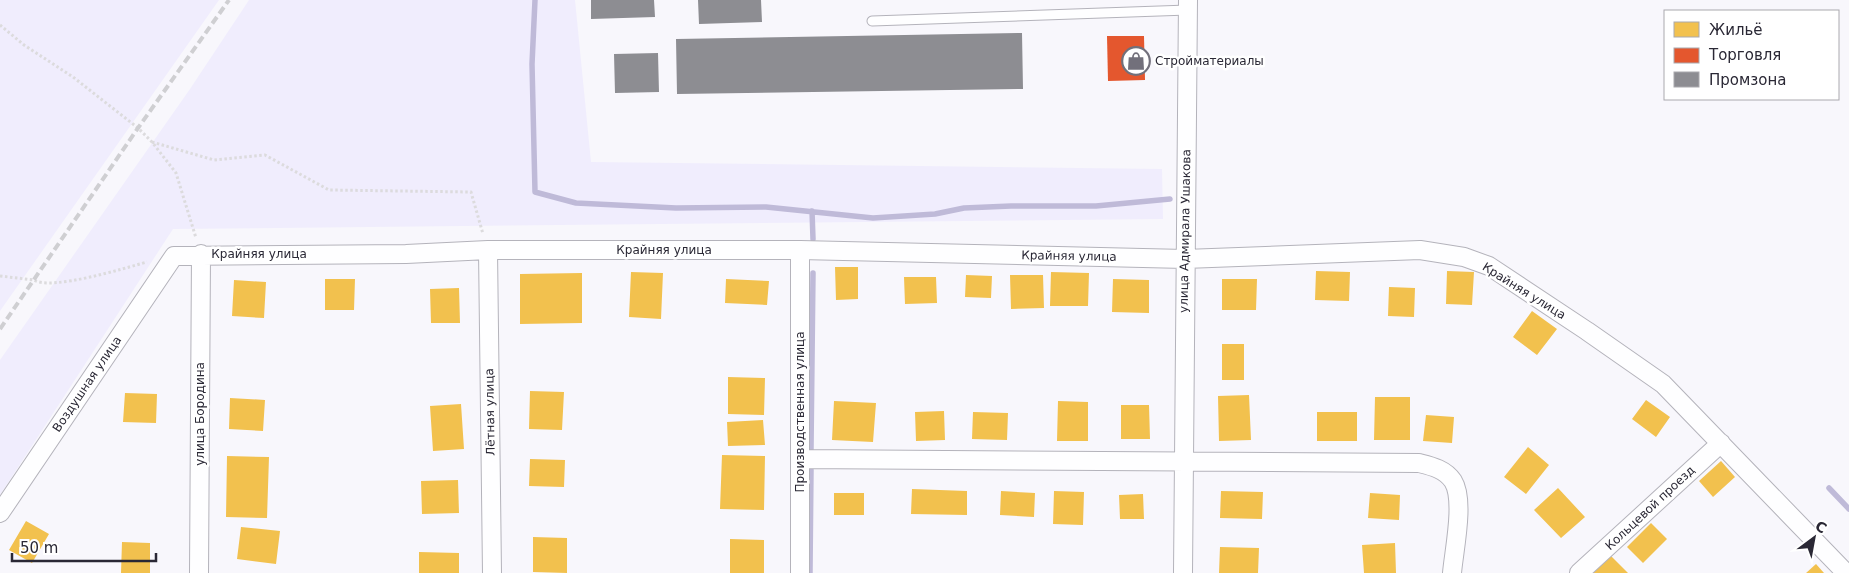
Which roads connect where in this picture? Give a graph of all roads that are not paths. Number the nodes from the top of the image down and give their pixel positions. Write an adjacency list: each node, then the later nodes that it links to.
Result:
1 (1188, 5): 2 (lane); 7 (street, улица Адмирала Ушакова)
2 (872, 21)
3 (488, 250): 4 (street, Крайняя улица); 5 (street, Крайняя улица); 13 (street, Лётная улица)
4 (800, 250): 7 (street, Крайняя улица); 9 (street, Производственная улица)
5 (201, 254): 6 (street, Крайняя улица); 12 (street, улица Бородина)
6 (174, 256): 11 (street, Воздушная улица)
7 (1185, 258): 8 (street, Крайняя улица); 10 (street, улица Адмирала Ушакова)
8 (1721, 443): 17 (street, Кольцевой проезд); 18 (street, Крайняя улица)
9 (800, 459): 10 (street); 14 (street, Производственная улица)
10 (1183, 463): 15 (street, улица Адмирала Ушакова); 16 (street)
11 (0, 513)
12 (199, 573)
13 (492, 573)
14 (800, 573)
15 (1183, 573)
16 (1452, 573)
17 (1579, 573)
18 (1846, 573)

